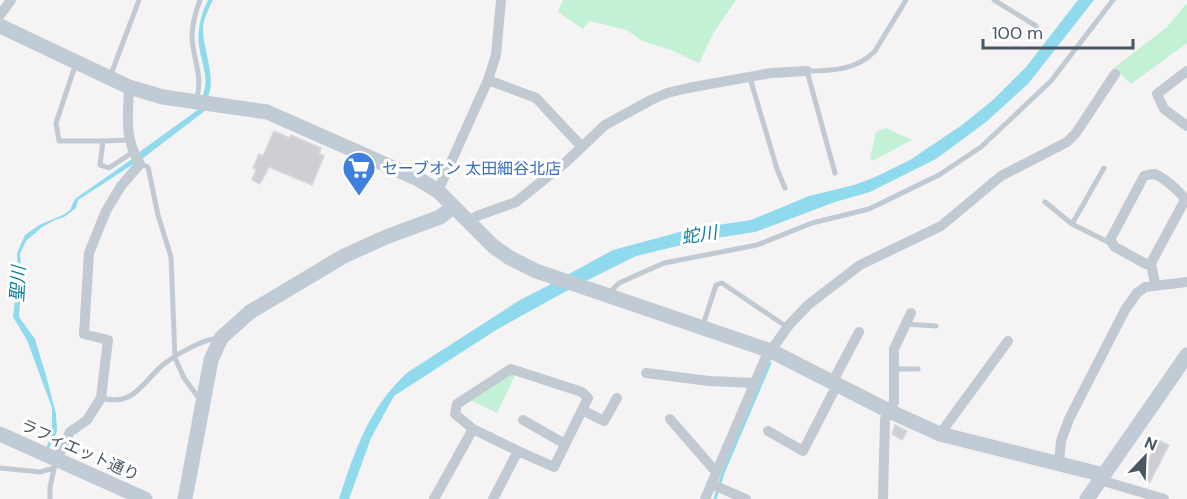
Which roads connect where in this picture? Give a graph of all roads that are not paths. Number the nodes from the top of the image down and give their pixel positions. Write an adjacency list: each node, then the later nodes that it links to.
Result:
1 (11, 0): 8 (street)
2 (139, 0): 15 (lane)
3 (200, 0): 19 (lane)
4 (501, 0): 17 (street)
5 (906, 0): 12 (lane)
6 (994, 0): 10 (lane)
7 (1113, 0): 38 (lane)
8 (0, 15)
9 (0, 26): 11 (street)
10 (1036, 26)
11 (76, 62): 15 (street); 22 (lane)
12 (807, 71): 16 (street); 27 (lane)
13 (1187, 71): 20 (street)
14 (1115, 74): 43 (street)
15 (110, 78): 18 (street)
16 (750, 78): 23 (street); 28 (lane)
17 (488, 80): 23 (street); 29 (street)
18 (129, 87): 19 (street); 21 (street)
19 (196, 101): 29 (street)
20 (1187, 126)
21 (129, 140): 22 (lane); 24 (street)
22 (103, 141): 24 (lane)
23 (582, 147): 32 (street)
24 (133, 152): 25 (street)
25 (140, 164): 49 (lane); 55 (street)
26 (1104, 168): 33 (lane)
27 (835, 173)
28 (785, 188)
29 (438, 191): 31 (street)
30 (1045, 202): 33 (lane)
31 (453, 207): 32 (street); 45 (street)
32 (468, 222): 38 (street)
33 (1072, 224): 34 (lane)
34 (1112, 244): 35 (street); 35 (street)
35 (1151, 263): 37 (street)
36 (1187, 282): 37 (street)
37 (1155, 284): 68 (street)
38 (608, 296): 42 (street)
39 (911, 313): 40 (street)
40 (905, 324): 41 (lane); 50 (street)
41 (936, 326)
42 (702, 327): 43 (lane); 47 (street)
43 (787, 327): 47 (street)
44 (859, 332): 53 (street)
45 (220, 338): 49 (lane); 57 (street)
46 (1008, 341): 65 (street)
47 (771, 351): 53 (street); 54 (street)
48 (1187, 355): 72 (street)
49 (175, 358): 55 (lane); 57 (lane)
50 (894, 369): 51 (lane); 59 (street)
51 (918, 369)
52 (646, 373): 54 (street)
53 (836, 382): 59 (street); 63 (street)
54 (754, 383): 71 (street)
55 (101, 398): 69 (street)
56 (617, 398): 58 (street)
57 (202, 402): 76 (street)
58 (582, 410): 62 (street); 66 (street)
59 (889, 411): 65 (street); 81 (street)
60 (670, 418): 71 (street)
61 (523, 420): 66 (street)
62 (473, 429): 67 (street); 77 (street)
63 (768, 431)
64 (0, 434): 69 (street, ラフィエット通り)
65 (940, 434): 68 (street)
66 (565, 444): 67 (street)
67 (518, 451): 78 (street)
68 (1059, 462): 72 (street)
69 (55, 464): 70 (lane); 74 (lane); 75 (street, ラフィエット通り)
70 (0, 468)
71 (716, 472): 73 (street)
72 (1102, 477): 82 (street); 83 (street)
73 (711, 484): 79 (street); 80 (street)
74 (50, 499)
75 (145, 499)
76 (185, 499)
77 (434, 499)
78 (493, 499)
79 (705, 499)
80 (746, 499)
81 (883, 499)
82 (1087, 499)
83 (1164, 499)

